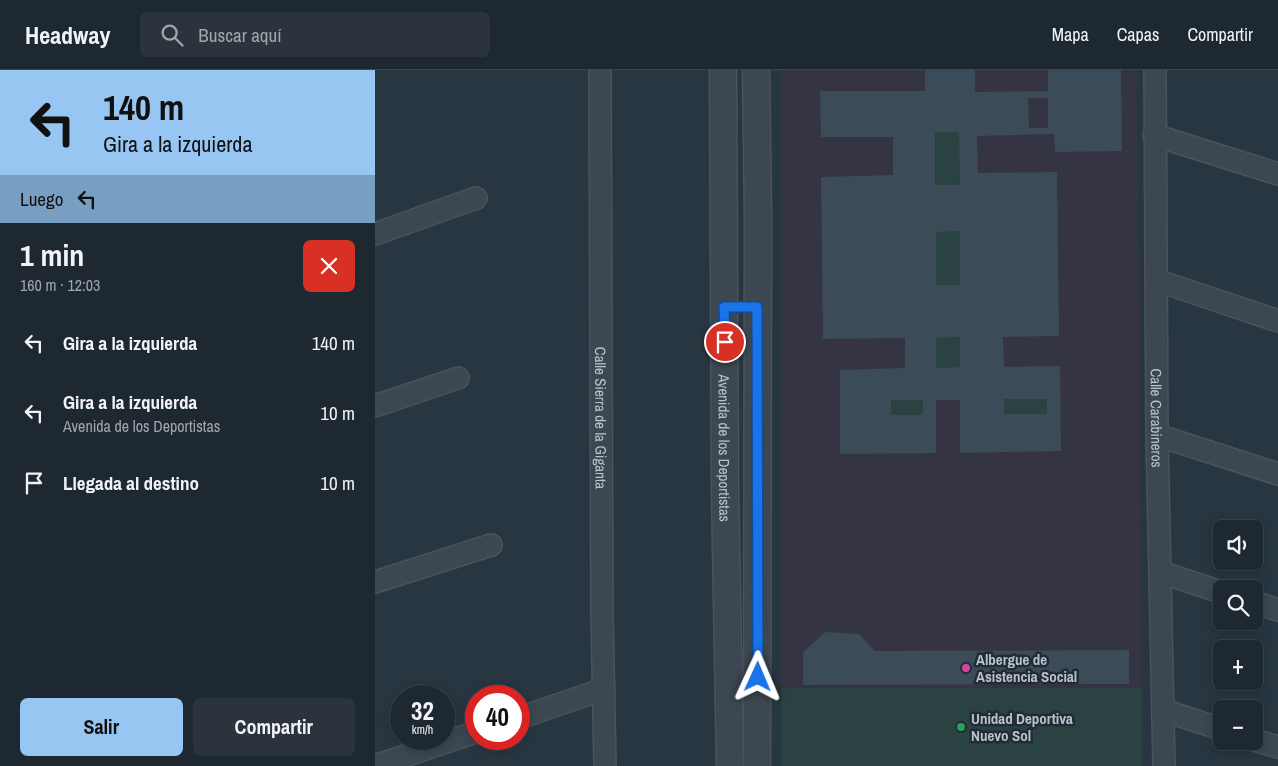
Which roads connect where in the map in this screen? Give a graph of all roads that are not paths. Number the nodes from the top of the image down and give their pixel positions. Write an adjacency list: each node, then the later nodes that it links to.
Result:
1 (600, 70): 25 (street, Calle Sierra de la Giganta)
2 (723, 70): 10 (street, Avenida de los Deportistas)
3 (756, 70): 11 (street, Avenida de los Deportistas)
4 (1155, 70): 5 (street, Calle Carabineros)
5 (1154, 135): 6 (street); 9 (street, Calle Carabineros)
6 (1278, 174)
7 (475, 198): 8 (street)
8 (375, 234)
9 (1156, 280): 12 (street); 15 (street, Calle Carabineros)
10 (724, 307): 11 (street); 24 (street, Avenida de los Deportistas)
11 (757, 307): 23 (street, Avenida de los Deportistas)
12 (1278, 321)
13 (458, 378): 14 (street)
14 (375, 406)
15 (1157, 435): 16 (street); 18 (street, Calle Carabineros)
16 (1278, 474)
17 (491, 545): 19 (street)
18 (1160, 572): 20 (street); 26 (street, Calle Carabineros)
19 (375, 582)
20 (1213, 589)
21 (1263, 605): 22 (street)
22 (1278, 610)
23 (758, 639): 24 (street); 35 (street, Avenida de los Deportistas)
24 (729, 640): 34 (street, Avenida de los Deportistas)
25 (605, 689): 27 (street); 33 (street, Calle Sierra de la Giganta)
26 (1163, 710): 28 (street); 36 (street, Calle Carabineros)
27 (530, 714)
28 (1213, 726)
29 (465, 736): 32 (street)
30 (1263, 743): 31 (street)
31 (1278, 747)
32 (375, 766)
33 (605, 766)
34 (730, 766)
35 (757, 766)
36 (1164, 766)

